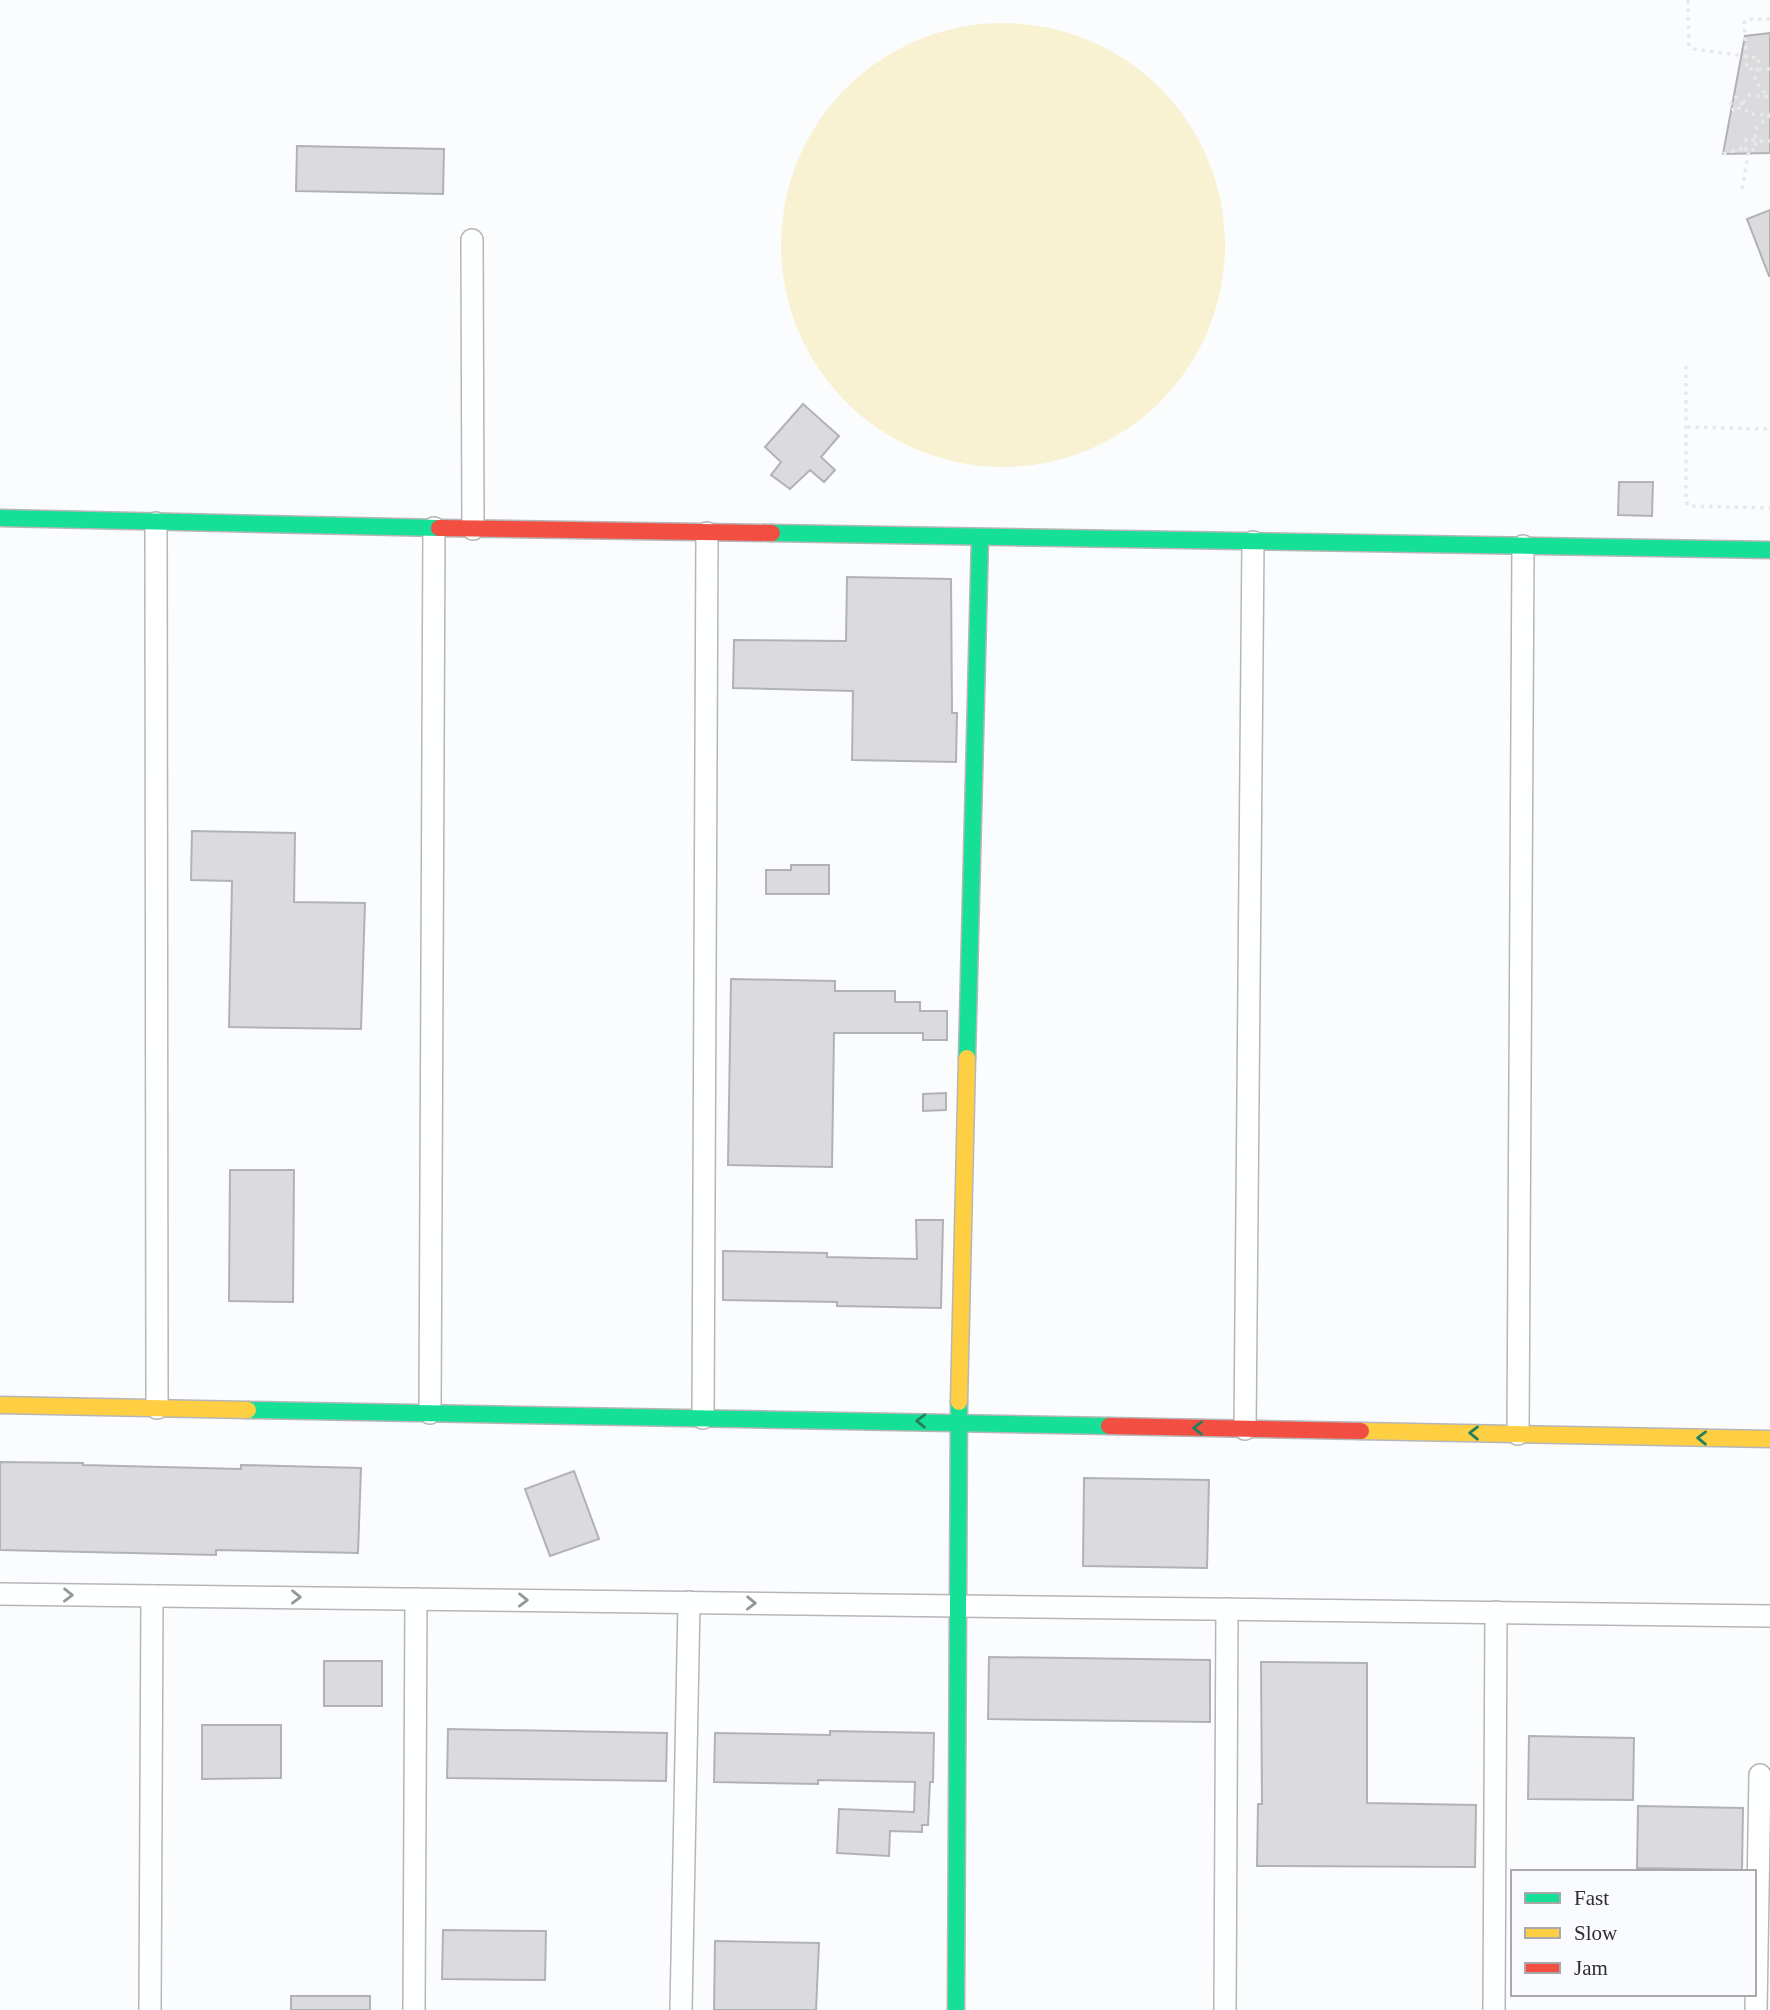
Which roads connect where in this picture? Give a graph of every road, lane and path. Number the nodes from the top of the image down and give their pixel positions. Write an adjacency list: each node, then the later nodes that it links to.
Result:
1 (1688, 0): 3 (path)
2 (1770, 19): 3 (path)
3 (1747, 58): 4 (path); 4 (path)
4 (1758, 69): 5 (path); 6 (path)
5 (1770, 69)
6 (1770, 115): 7 (path)
7 (1757, 140): 8 (path); 9 (path); 9 (path)
8 (1770, 140)
9 (1748, 148): 10 (path); 11 (path)
10 (1723, 154)
11 (1742, 189)
12 (472, 240): 20 (street)
13 (1686, 366): 14 (path)
14 (1687, 427): 15 (path); 16 (path)
15 (1770, 429)
16 (1770, 508)
17 (0, 518): 18 (street)
18 (156, 523): 19 (street); 27 (street)
19 (434, 528): 20 (street); 28 (street)
20 (473, 529): 21 (street)
21 (707, 533): 22 (street); 29 (street)
22 (980, 537): 23 (street); 30 (street)
23 (1253, 542): 24 (street); 31 (street)
24 (1522, 546): 25 (street); 32 (street)
25 (1770, 550)
26 (0, 1405): 27 (street)
27 (157, 1408): 28 (street)
28 (430, 1413): 29 (street)
29 (703, 1418): 30 (street, one-way to 29)
30 (958, 1422): 31 (street, one-way to 30); 38 (street)
31 (1245, 1429): 32 (street, one-way to 31)
32 (1518, 1434): 33 (street, one-way to 32)
33 (1770, 1439)
34 (0, 1594): 35 (street, one-way to 35)
35 (152, 1595): 36 (street, one-way to 36); 43 (street)
36 (416, 1599): 37 (street, one-way to 37); 44 (street)
37 (689, 1602): 38 (street, one-way to 38); 45 (street)
38 (958, 1606): 39 (street); 46 (street)
39 (1227, 1609): 40 (street); 47 (street)
40 (1496, 1612): 41 (street); 48 (street)
41 (1770, 1616)
42 (1760, 1775): 49 (street)
43 (150, 2010)
44 (414, 2010)
45 (681, 2010)
46 (956, 2010)
47 (1225, 2010)
48 (1493, 2010)
49 (1756, 2010)

